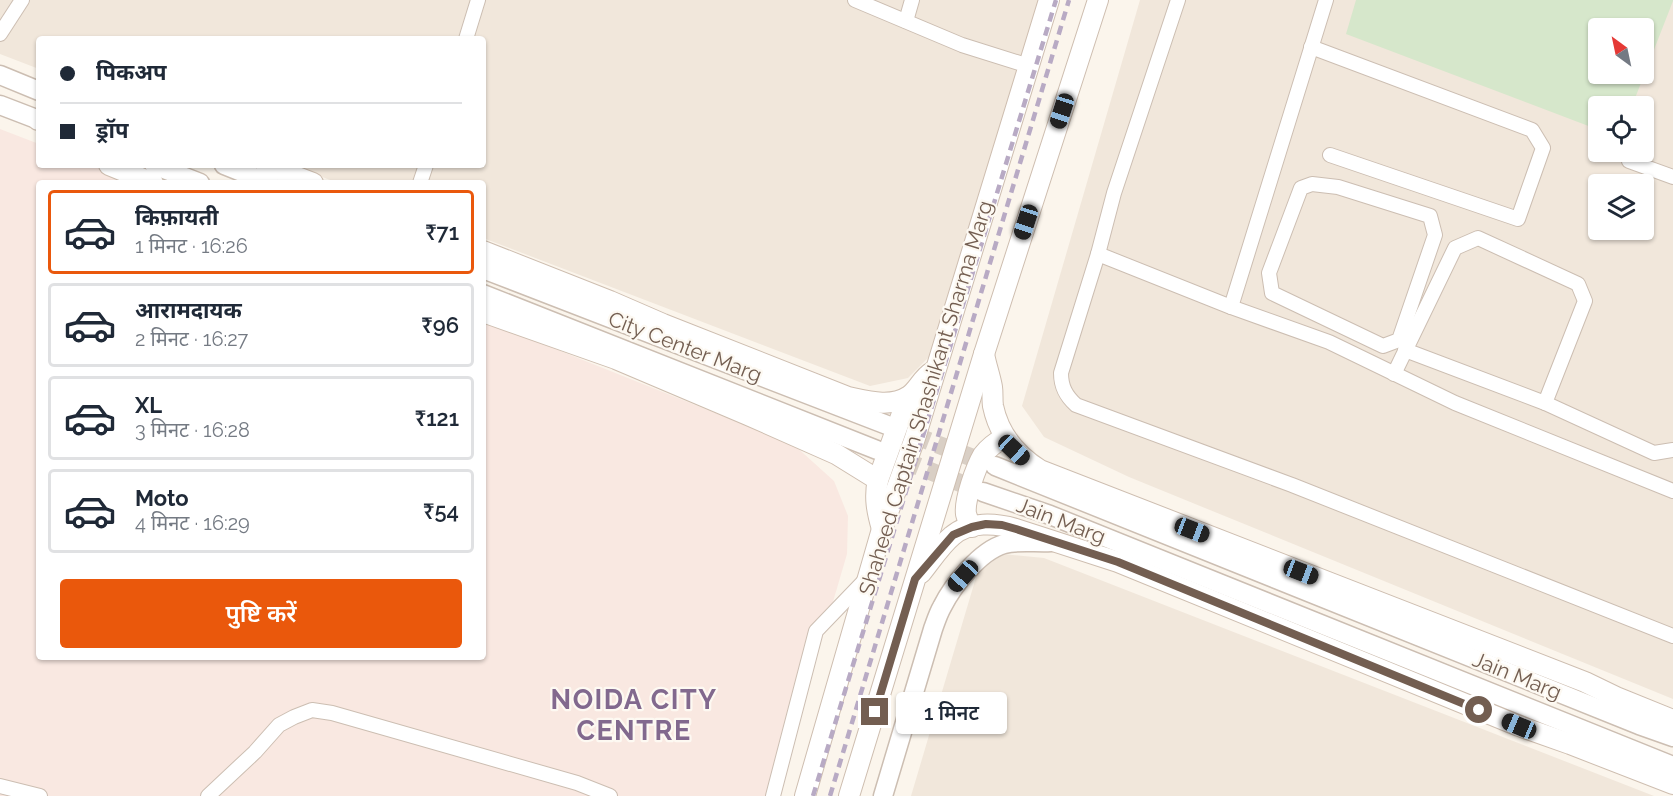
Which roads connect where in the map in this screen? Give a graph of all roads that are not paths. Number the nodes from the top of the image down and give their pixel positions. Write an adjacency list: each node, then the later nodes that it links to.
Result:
1 (22, 0): 10 (street)
2 (478, 0): 11 (street)
3 (855, 0): 9 (street)
4 (912, 0): 9 (street)
5 (1049, 0): 13 (main road, Shaheed Captain Shashikant Sharma Marg)
6 (1098, 0): 37 (main road, Shaheed Captain Shashikant Sharma Marg)
7 (1178, 0): 31 (street)
8 (1326, 0): 12 (street)
9 (906, 21): 13 (street)
10 (0, 34)
11 (467, 36)
12 (1311, 47): 24 (street); 34 (street)
13 (1029, 66): 38 (main road, Shaheed Captain Shashikant Sharma Marg)
14 (0, 75): 15 (street)
15 (36, 90)
16 (0, 105): 17 (street)
17 (36, 119)
18 (1330, 155): 24 (street)
19 (1632, 162): 25 (street)
20 (116, 168): 26 (main road)
21 (162, 168): 27 (street)
22 (232, 168): 28 (street)
23 (274, 168): 29 (main road)
24 (1344, 174): 24 (street)
25 (1673, 177)
26 (146, 180)
27 (192, 180)
28 (262, 180)
29 (305, 180)
30 (486, 252): 40 (main road)
31 (1098, 254): 34 (street); 55 (street)
32 (486, 270): 42 (street, City Center Marg)
33 (486, 295): 44 (street, City Center Marg)
34 (1231, 307): 39 (street)
35 (486, 313): 47 (main road)
36 (1405, 350): 39 (street); 41 (street); 41 (street)
37 (984, 354): 43 (main road); 54 (main road, Shaheed Captain Shashikant Sharma Marg)
38 (936, 369): 40 (main road); 51 (main road, Shaheed Captain Shashikant Sharma Marg)
39 (1394, 374): 48 (street)
40 (908, 397): 47 (main road)
41 (1545, 404): 45 (street)
42 (887, 425)
43 (1005, 437): 50 (main road); 56 (main road)
44 (877, 450)
45 (1673, 450)
46 (994, 466): 57 (street, Jain Marg)
47 (878, 480): 51 (main road)
48 (1673, 491)
49 (983, 492): 58 (street, Jain Marg)
50 (972, 527): 52 (main road); 54 (main road)
51 (882, 529): 53 (main road, Shaheed Captain Shashikant Sharma Marg)
52 (1056, 542): 59 (main road); 67 (street)
53 (870, 574): 64 (street); 65 (main road, Shaheed Captain Shashikant Sharma Marg)
54 (915, 579): 66 (main road, Shaheed Captain Shashikant Sharma Marg)
55 (1673, 636)
56 (1673, 720)
57 (1673, 737)
58 (1673, 766)
59 (1673, 784)
60 (0, 786): 61 (street)
61 (40, 796)
62 (208, 796): 63 (street)
63 (610, 796)
64 (773, 796)
65 (804, 796)
66 (849, 796)
67 (883, 796)

